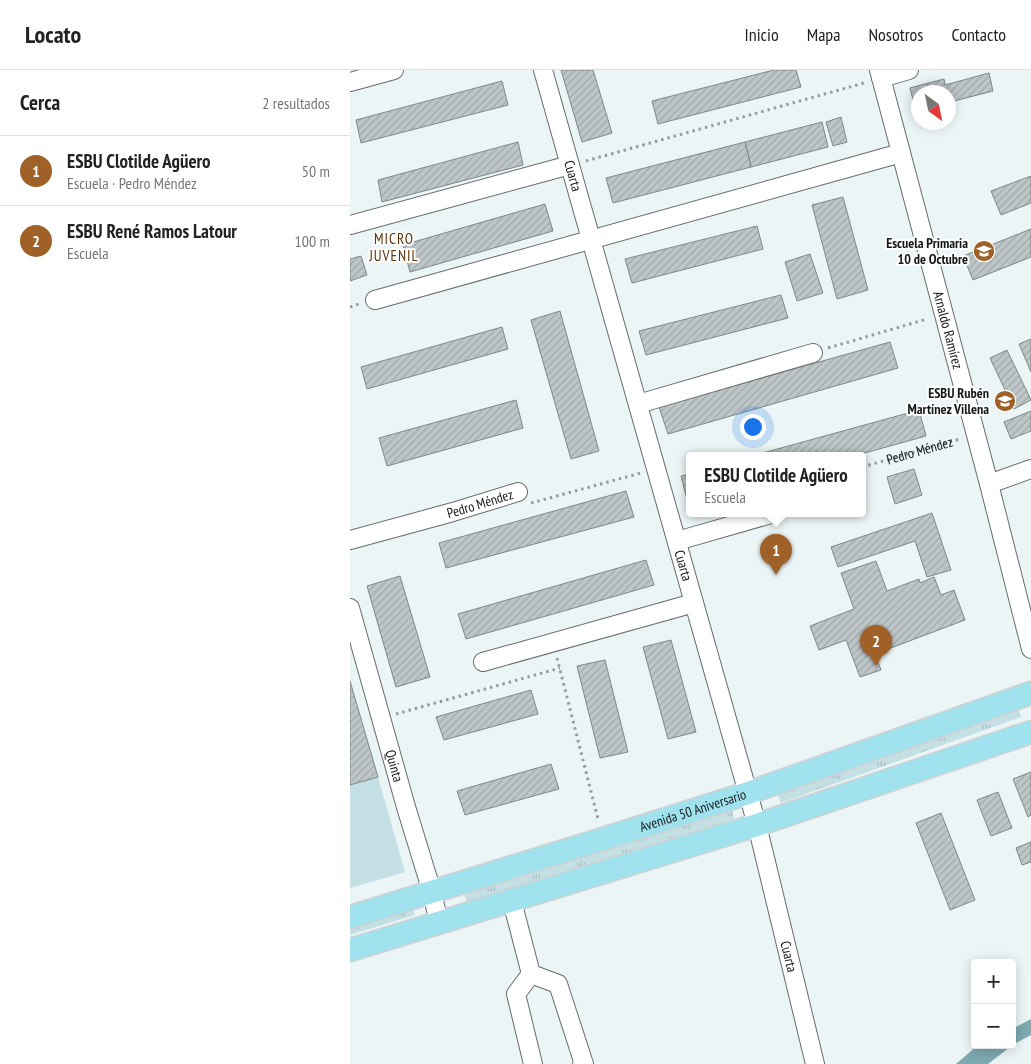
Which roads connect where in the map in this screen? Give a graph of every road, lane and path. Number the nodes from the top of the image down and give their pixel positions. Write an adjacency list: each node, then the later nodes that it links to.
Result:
1 (394, 70): 5 (street)
2 (543, 70): 7 (street, Cuarta)
3 (909, 70): 4 (street)
4 (880, 74): 6 (street, Arnaldo Ramírez); 7 (path)
5 (350, 82)
6 (901, 153): 9 (street); 11 (street, Arnaldo Ramírez)
7 (570, 166): 8 (street); 9 (street, Cuarta)
8 (350, 225)
9 (592, 239): 10 (street); 13 (street, Cuarta)
10 (375, 300)
11 (944, 314): 12 (path); 14 (street, Arnaldo Ramírez)
12 (812, 353): 13 (street)
13 (638, 404): 16 (street, Cuarta)
14 (976, 435): 15 (path, Pedro Méndez); 18 (street, Arnaldo Ramírez)
15 (866, 466)
16 (656, 469): 19 (path, Pedro Méndez); 22 (street, Cuarta)
17 (1031, 469): 18 (street)
18 (989, 484): 26 (street, Arnaldo Ramírez)
19 (518, 492): 21 (street, Pedro Méndez)
20 (761, 517): 22 (street)
21 (350, 540)
22 (677, 541): 23 (street, Cuarta)
23 (694, 603): 25 (street); 32 (street, Cuarta)
24 (351, 615): 30 (street, Quinta)
25 (553, 642): 27 (street); 28 (path)
26 (1031, 649)
27 (483, 662)
28 (560, 668): 30 (path); 34 (path)
29 (1031, 693): 32 (main road, Avenida 50 Aniversario)
30 (381, 718): 35 (street, Quinta)
31 (1031, 732): 33 (main road)
32 (748, 793): 33 (street, Cuarta); 34 (main road, Avenida 50 Aniversario)
33 (757, 825): 36 (main road); 43 (street, Cuarta)
34 (604, 839): 35 (main road, Avenida 50 Aniversario)
35 (432, 892): 37 (main road, Avenida 50 Aniversario); 38 (street, Quinta)
36 (512, 900): 38 (main road); 40 (street)
37 (350, 917)
38 (439, 923): 39 (main road)
39 (350, 950)
40 (531, 974): 41 (street); 42 (street)
41 (533, 1064)
42 (582, 1064)
43 (815, 1064)

